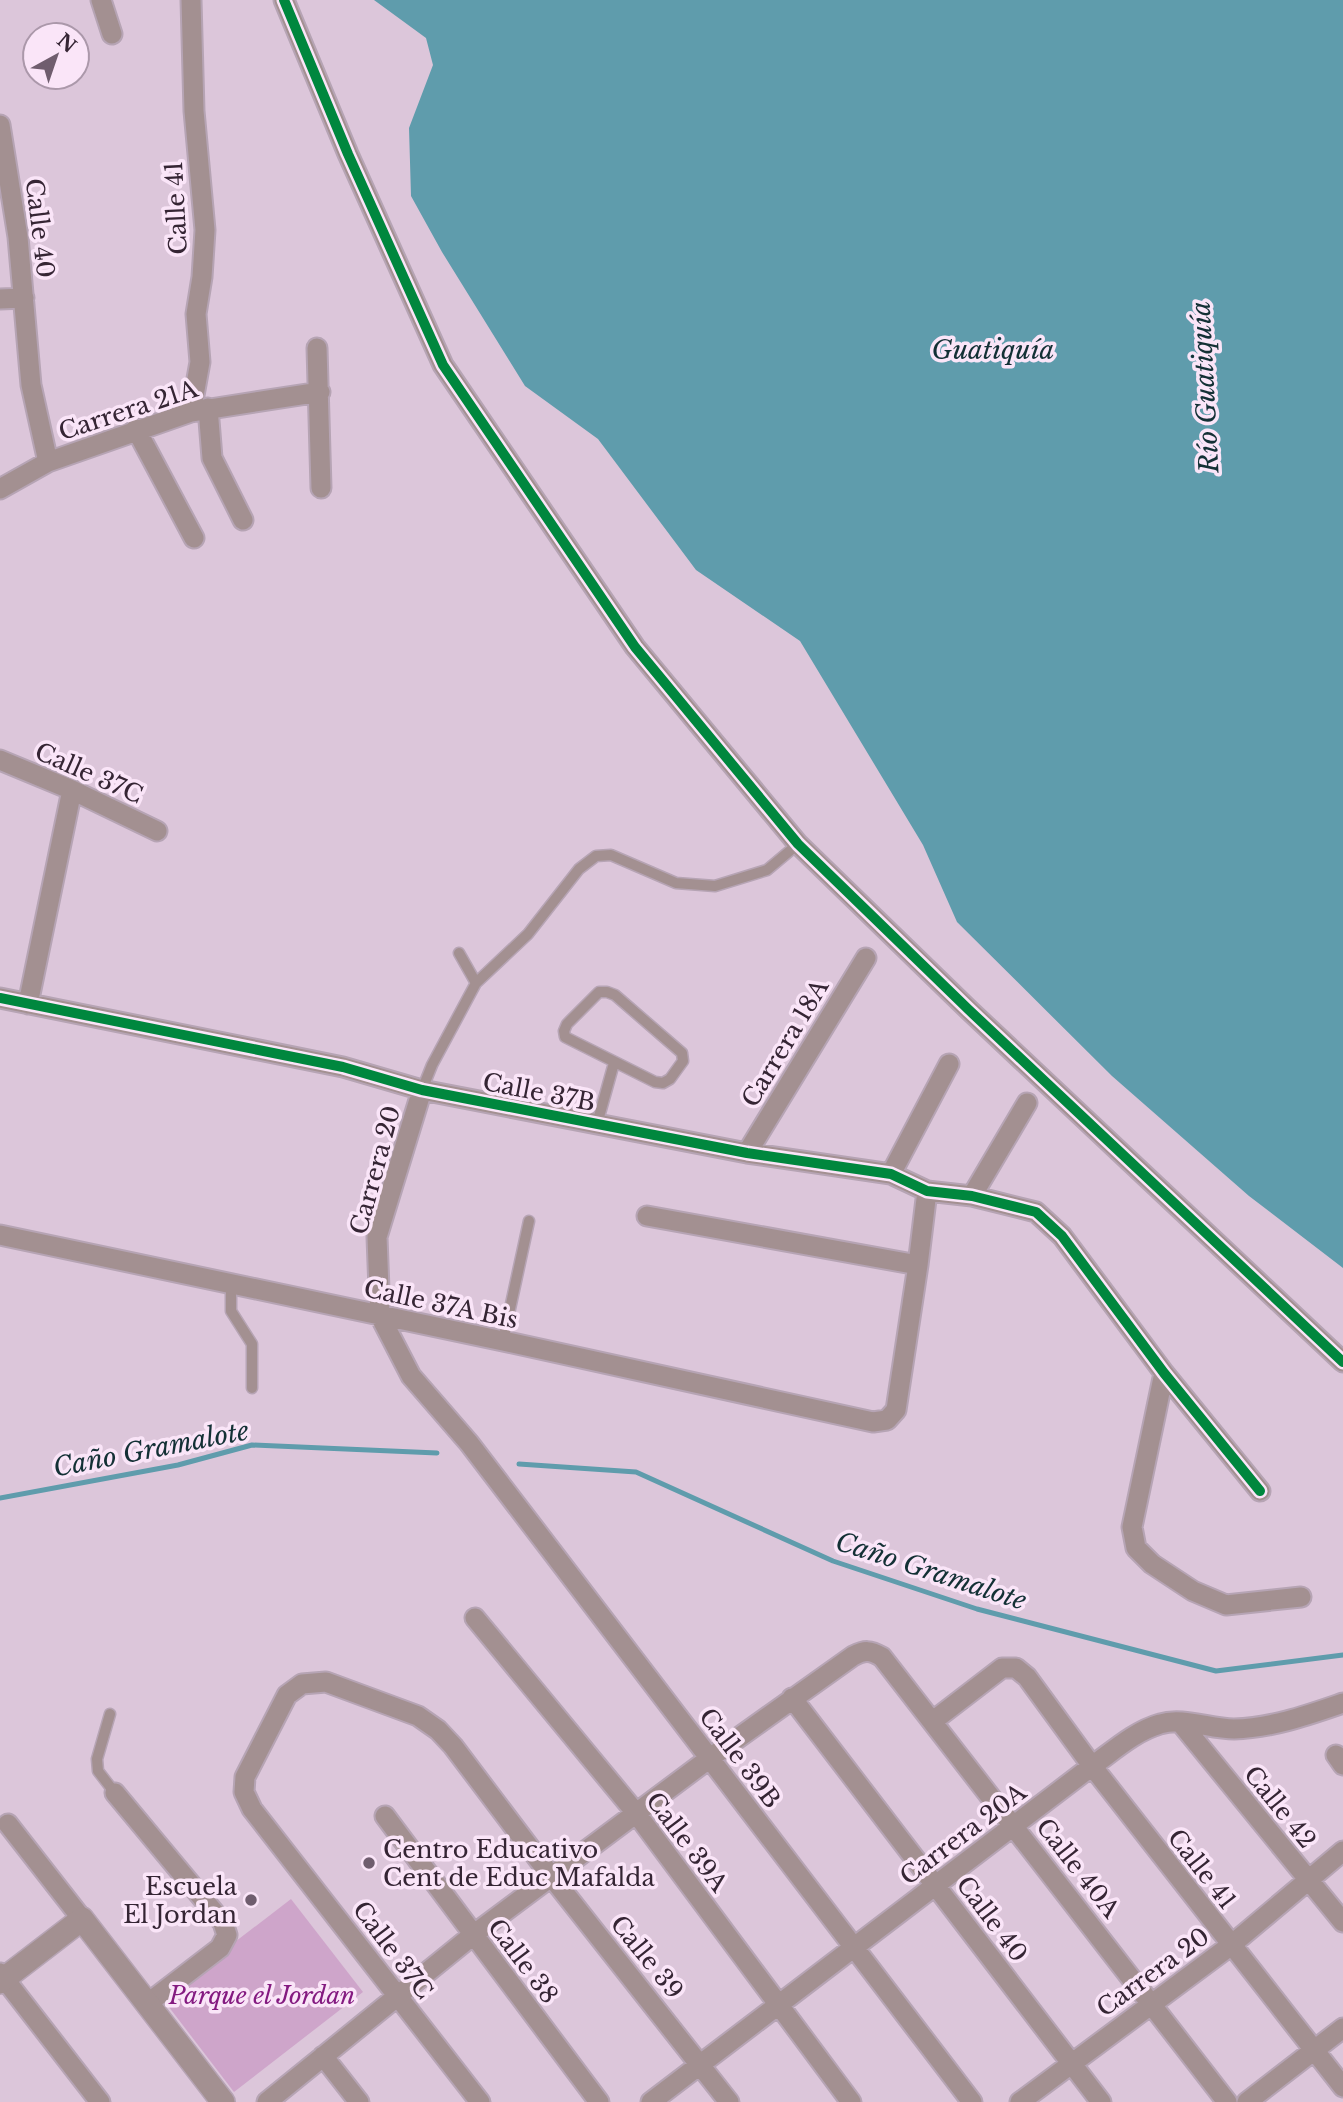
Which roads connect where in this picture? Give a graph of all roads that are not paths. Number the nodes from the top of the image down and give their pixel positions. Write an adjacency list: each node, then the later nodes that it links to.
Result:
1 (101, 0): 4 (street)
2 (191, 0): 11 (street, Calle 41)
3 (284, 0): 21 (street)
4 (112, 34)
5 (0, 125): 6 (street, Calle 40)
6 (5, 179): 7 (street, Calle 40)
7 (24, 298): 8 (street); 13 (street, Calle 40)
8 (0, 299)
9 (317, 348): 10 (street)
10 (320, 392): 11 (street, Carrera 21A); 14 (street)
11 (200, 410): 12 (street, Carrera 21A); 16 (street, Calle 41)
12 (136, 429): 13 (street, Carrera 21A); 17 (street)
13 (48, 462): 15 (street, Carrera 21A)
14 (321, 488)
15 (0, 489)
16 (243, 520)
17 (194, 538)
18 (0, 760): 19 (street, Calle 37C)
19 (72, 790): 20 (street, Calle 37C); 26 (street)
20 (157, 831)
21 (798, 844): 24 (lane); 43 (street)
22 (459, 953): 24 (lane)
23 (866, 958): 32 (street, Carrera 18A)
24 (476, 983): 29 (lane)
25 (0, 998): 26 (street, Calle 37B)
26 (28, 1004): 29 (street, Calle 37B)
27 (614, 1063): 27 (lane); 31 (lane)
28 (949, 1064): 33 (street)
29 (422, 1090): 31 (street, Calle 37B); 41 (street, Carrera 20)
30 (1027, 1103): 35 (street)
31 (597, 1124): 32 (street, Calle 37B)
32 (747, 1153): 33 (street, Calle 37B)
33 (891, 1174): 34 (street, Calle 37B)
34 (927, 1191): 35 (street, Calle 37B); 39 (street)
35 (972, 1196): 44 (street, Calle 37B)
36 (647, 1216): 39 (street)
37 (529, 1221): 42 (lane)
38 (0, 1235): 40 (street, Calle 37A Bis)
39 (918, 1265): 42 (street, Calle 37A Bis)
40 (231, 1284): 41 (street, Calle 37A Bis); 45 (lane)
41 (380, 1316): 42 (street, Calle 37A Bis); 46 (street, Carrera 20)
42 (503, 1341)
43 (1343, 1362)
44 (1164, 1373): 47 (street, Calle 37B); 48 (street)
45 (251, 1388)
46 (469, 1443): 56 (street, Calle 39B)
47 (1260, 1490)
48 (1301, 1597)
49 (475, 1618): 59 (street, Calle 39A)
50 (792, 1698): 54 (street, Calle 40A); 56 (street); 66 (street, Calle 40)
51 (1343, 1703): 55 (street, Carrera 20A)
52 (110, 1714): 58 (lane)
53 (418, 1716): 64 (street, Calle 39); 73 (street, Calle 37C)
54 (933, 1721): 57 (street, Calle 41); 62 (street, Calle 40A)
55 (1180, 1722): 57 (street, Carrera 20A); 65 (street, Calle 42)
56 (709, 1758): 59 (street); 71 (street, Calle 39B)
57 (1092, 1766): 62 (street, Carrera 20A); 70 (street, Calle 41)
58 (115, 1793): 74 (street)
59 (636, 1813): 64 (street); 75 (street, Calle 39A)
60 (385, 1816): 69 (street, Calle 38)
61 (8, 1824): 67 (street)
62 (1014, 1826): 66 (street, Carrera 20A); 76 (street, Calle 40A)
63 (1343, 1851): 65 (street, Carrera 20)
64 (551, 1876): 69 (street); 81 (street, Calle 39)
65 (1308, 1880): 68 (street, Calle 42); 70 (street, Carrera 20)
66 (935, 1885): 71 (street, Carrera 20A); 80 (street, Calle 40)
67 (82, 1919): 72 (street); 74 (street)
68 (1343, 1923)
69 (473, 1935): 73 (street); 88 (street, Calle 38)
70 (1230, 1946): 76 (street, Carrera 20); 78 (street, Calle 41)
71 (854, 1947): 75 (street, Carrera 20A); 92 (street, Calle 39B)
72 (2, 1978): 83 (street)
73 (397, 1996): 79 (street); 87 (street, Calle 37C)
74 (147, 2004): 84 (street)
75 (778, 2004): 81 (street, Carrera 20A); 91 (street, Calle 39A)
76 (1151, 2004): 80 (street, Carrera 20); 95 (street, Calle 40A)
77 (1343, 2028): 78 (street)
78 (1315, 2049): 82 (street, Calle 41); 96 (street)
79 (323, 2056): 85 (street); 86 (street)
80 (1071, 2063): 93 (street, Carrera 20); 94 (street, Calle 40)
81 (701, 2064): 89 (street, Carrera 20A); 90 (street, Calle 39)
82 (1343, 2087)
83 (100, 2102)
84 (223, 2102)
85 (267, 2102)
86 (359, 2102)
87 (480, 2102)
88 (599, 2102)
89 (651, 2102)
90 (729, 2102)
91 (851, 2102)
92 (972, 2102)
93 (1020, 2102)
94 (1101, 2102)
95 (1227, 2102)
96 (1247, 2102)

